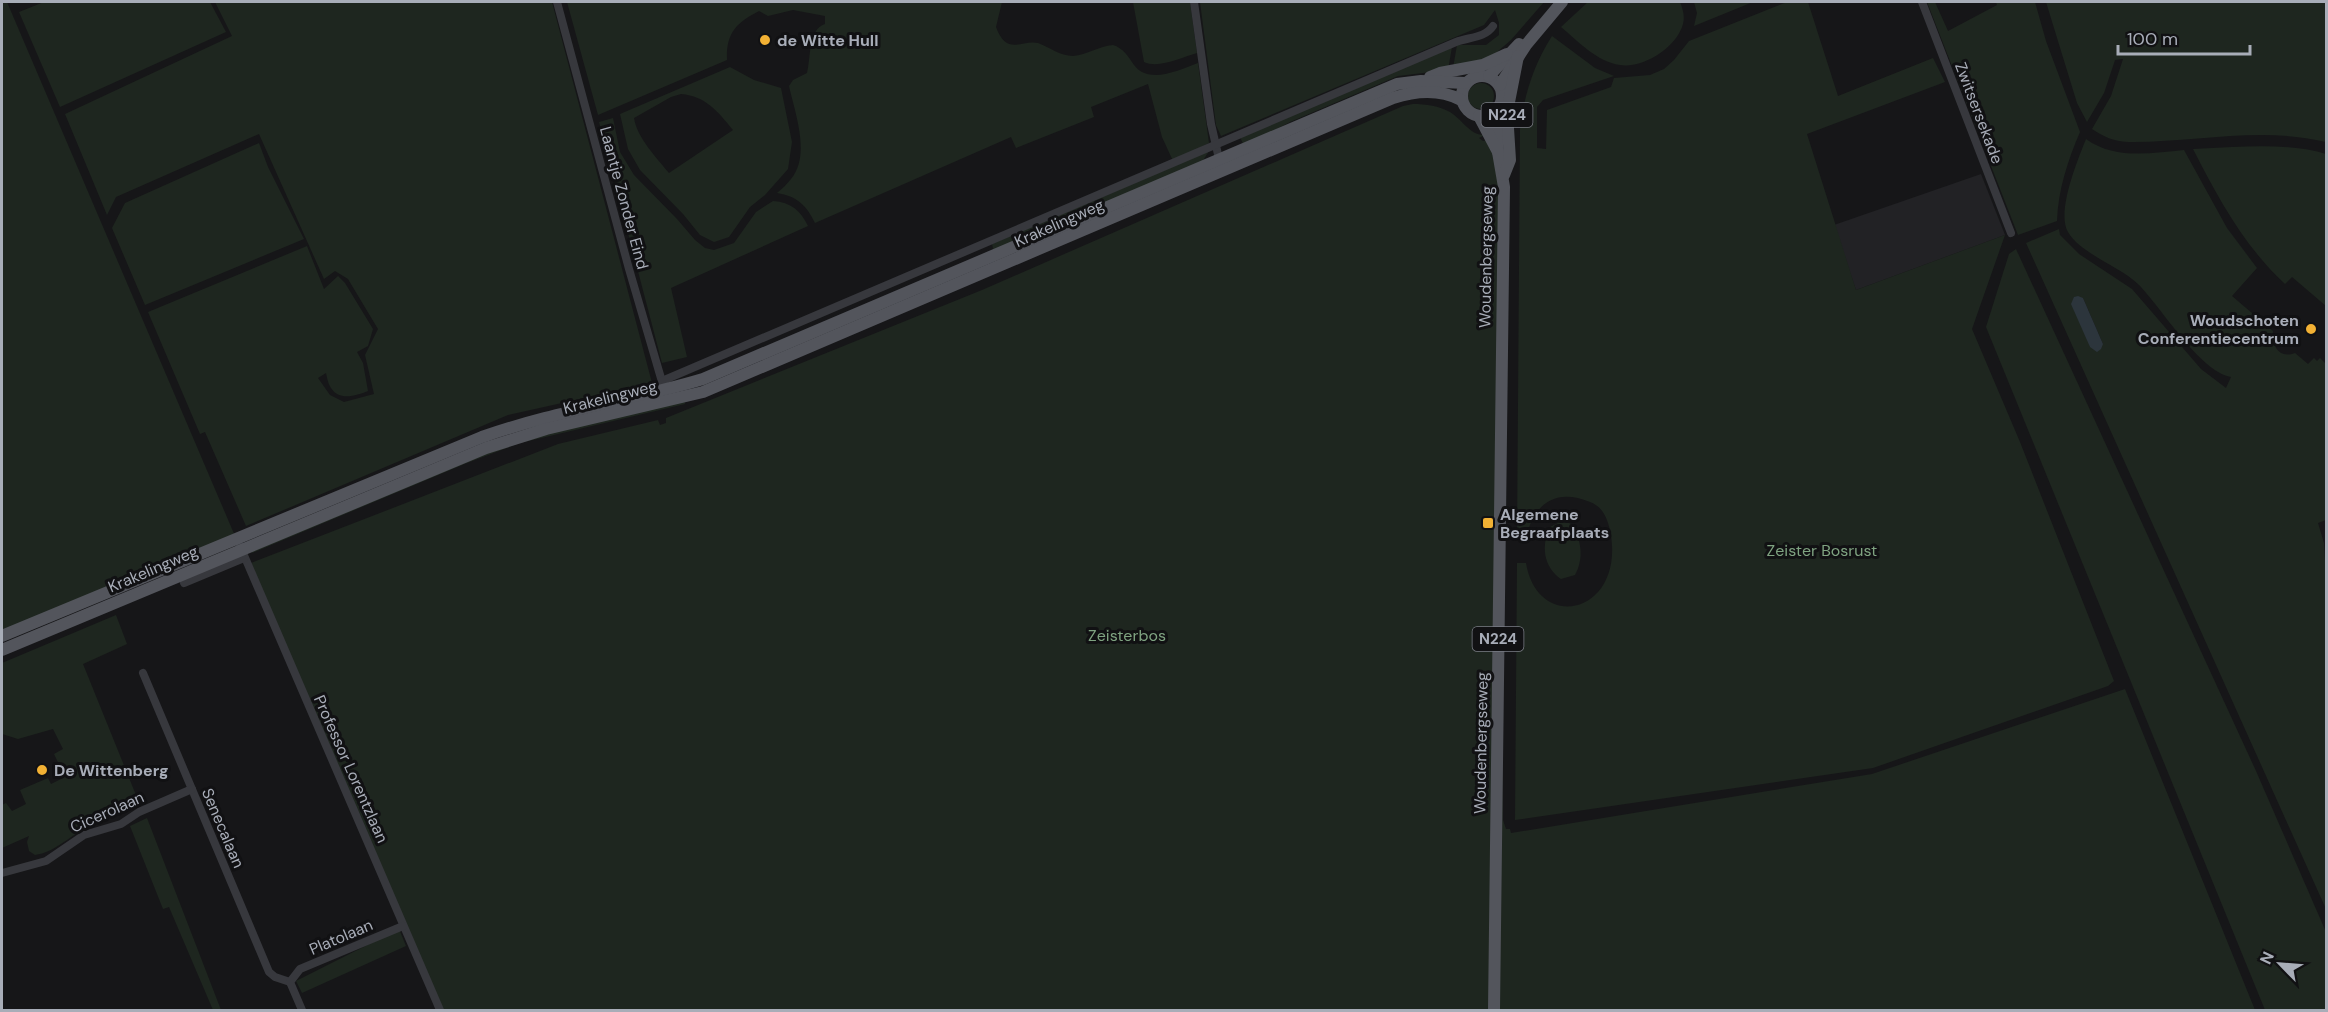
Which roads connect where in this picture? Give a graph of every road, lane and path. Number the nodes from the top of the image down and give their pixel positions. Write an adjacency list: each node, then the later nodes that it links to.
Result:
1 (557, 2): 20 (street, Laantje Zonder Eind)
2 (1194, 2): 15 (street)
3 (1555, 2): 7 (main road, N224)
4 (1562, 2): 7 (main road, N224)
5 (1922, 2): 19 (street, Zwitsersekade)
6 (1493, 26): 15 (street, Krakelingweg)
7 (1514, 55): 8 (main road, N224); 9 (main road); 11 (main road, N224); 18 (main road, N224)
8 (1489, 76): 10 (main road); 11 (main road, N224)
9 (1421, 81): 10 (main road, Krakelingweg); 17 (main road, Krakelingweg)
10 (1465, 83): 12 (main road, N224)
11 (1500, 85): 13 (main road, N224)
12 (1461, 100): 14 (main road, N224); 17 (main road, Krakelingweg)
13 (1496, 110): 14 (main road, N224); 16 (main road, Woudenbergseweg / N224)
14 (1479, 116): 16 (main road, Woudenbergseweg / N224)
15 (1215, 144): 17 (street); 20 (street, Krakelingweg)
16 (1498, 152): 18 (main road, Woudenbergseweg / N224)
17 (1221, 164): 20 (main road, Krakelingweg)
18 (1503, 178): 32 (main road, Woudenbergseweg / N224)
19 (2011, 233)
20 (663, 391): 21 (main road, Krakelingweg)
21 (241, 549): 22 (street, Krakelingweg); 23 (main road, Krakelingweg); 24 (main road, Krakelingweg); 28 (street, Professor Lorentzlaan)
22 (184, 583)
23 (2, 636)
24 (2, 650)
25 (143, 674): 26 (street, Senecalaan)
26 (192, 789): 27 (street, Cicerolaan); 29 (street, Senecalaan)
27 (2, 873)
28 (403, 926): 29 (street, Platolaan); 31 (street, Professor Lorentzlaan)
29 (290, 982): 30 (street)
30 (302, 1011)
31 (440, 1011)
32 (1494, 1011)

